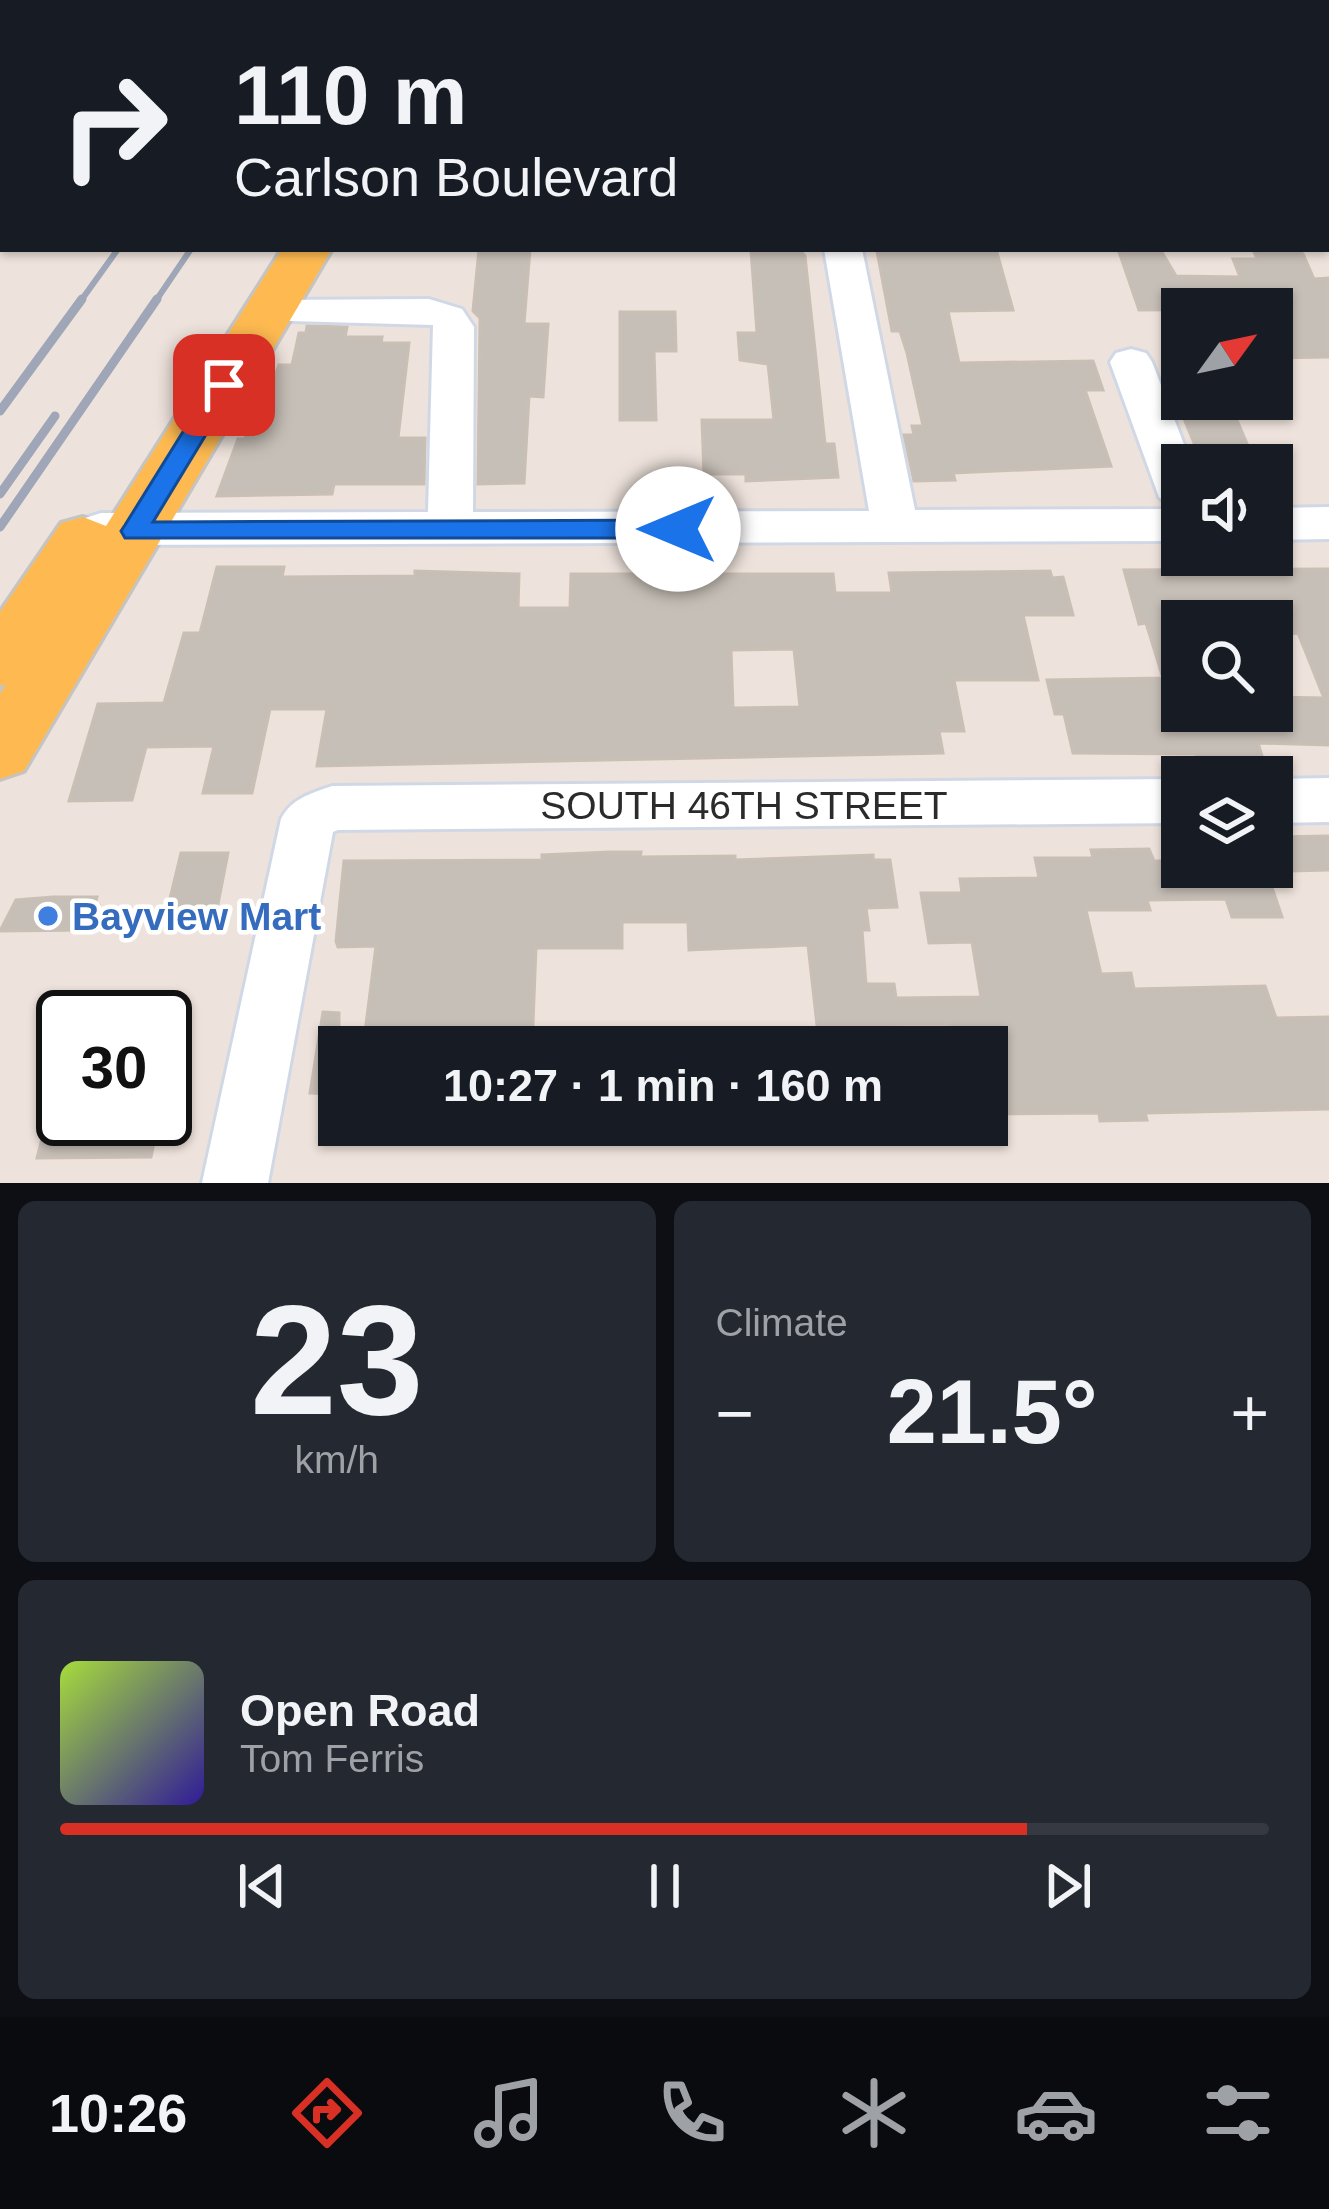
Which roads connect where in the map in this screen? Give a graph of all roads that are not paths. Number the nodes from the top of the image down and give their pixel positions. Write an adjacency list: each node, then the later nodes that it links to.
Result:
1 (266, 252): 11 (main road)
2 (305, 252): 4 (main road)
3 (843, 252): 10 (street)
4 (269, 312): 11 (main road); 12 (street)
5 (1131, 362): 6 (street)
6 (1162, 444)
7 (1329, 523): 8 (street)
8 (1293, 524)
9 (1161, 525): 10 (street)
10 (895, 528): 12 (street)
11 (112, 530): 12 (street); 13 (main road); 14 (main road)
12 (450, 530)
13 (0, 662)
14 (0, 752)
15 (1329, 800): 17 (street)
16 (1161, 801): 18 (street, SOUTH 46TH STREET)
17 (1293, 801)
18 (235, 1183)

